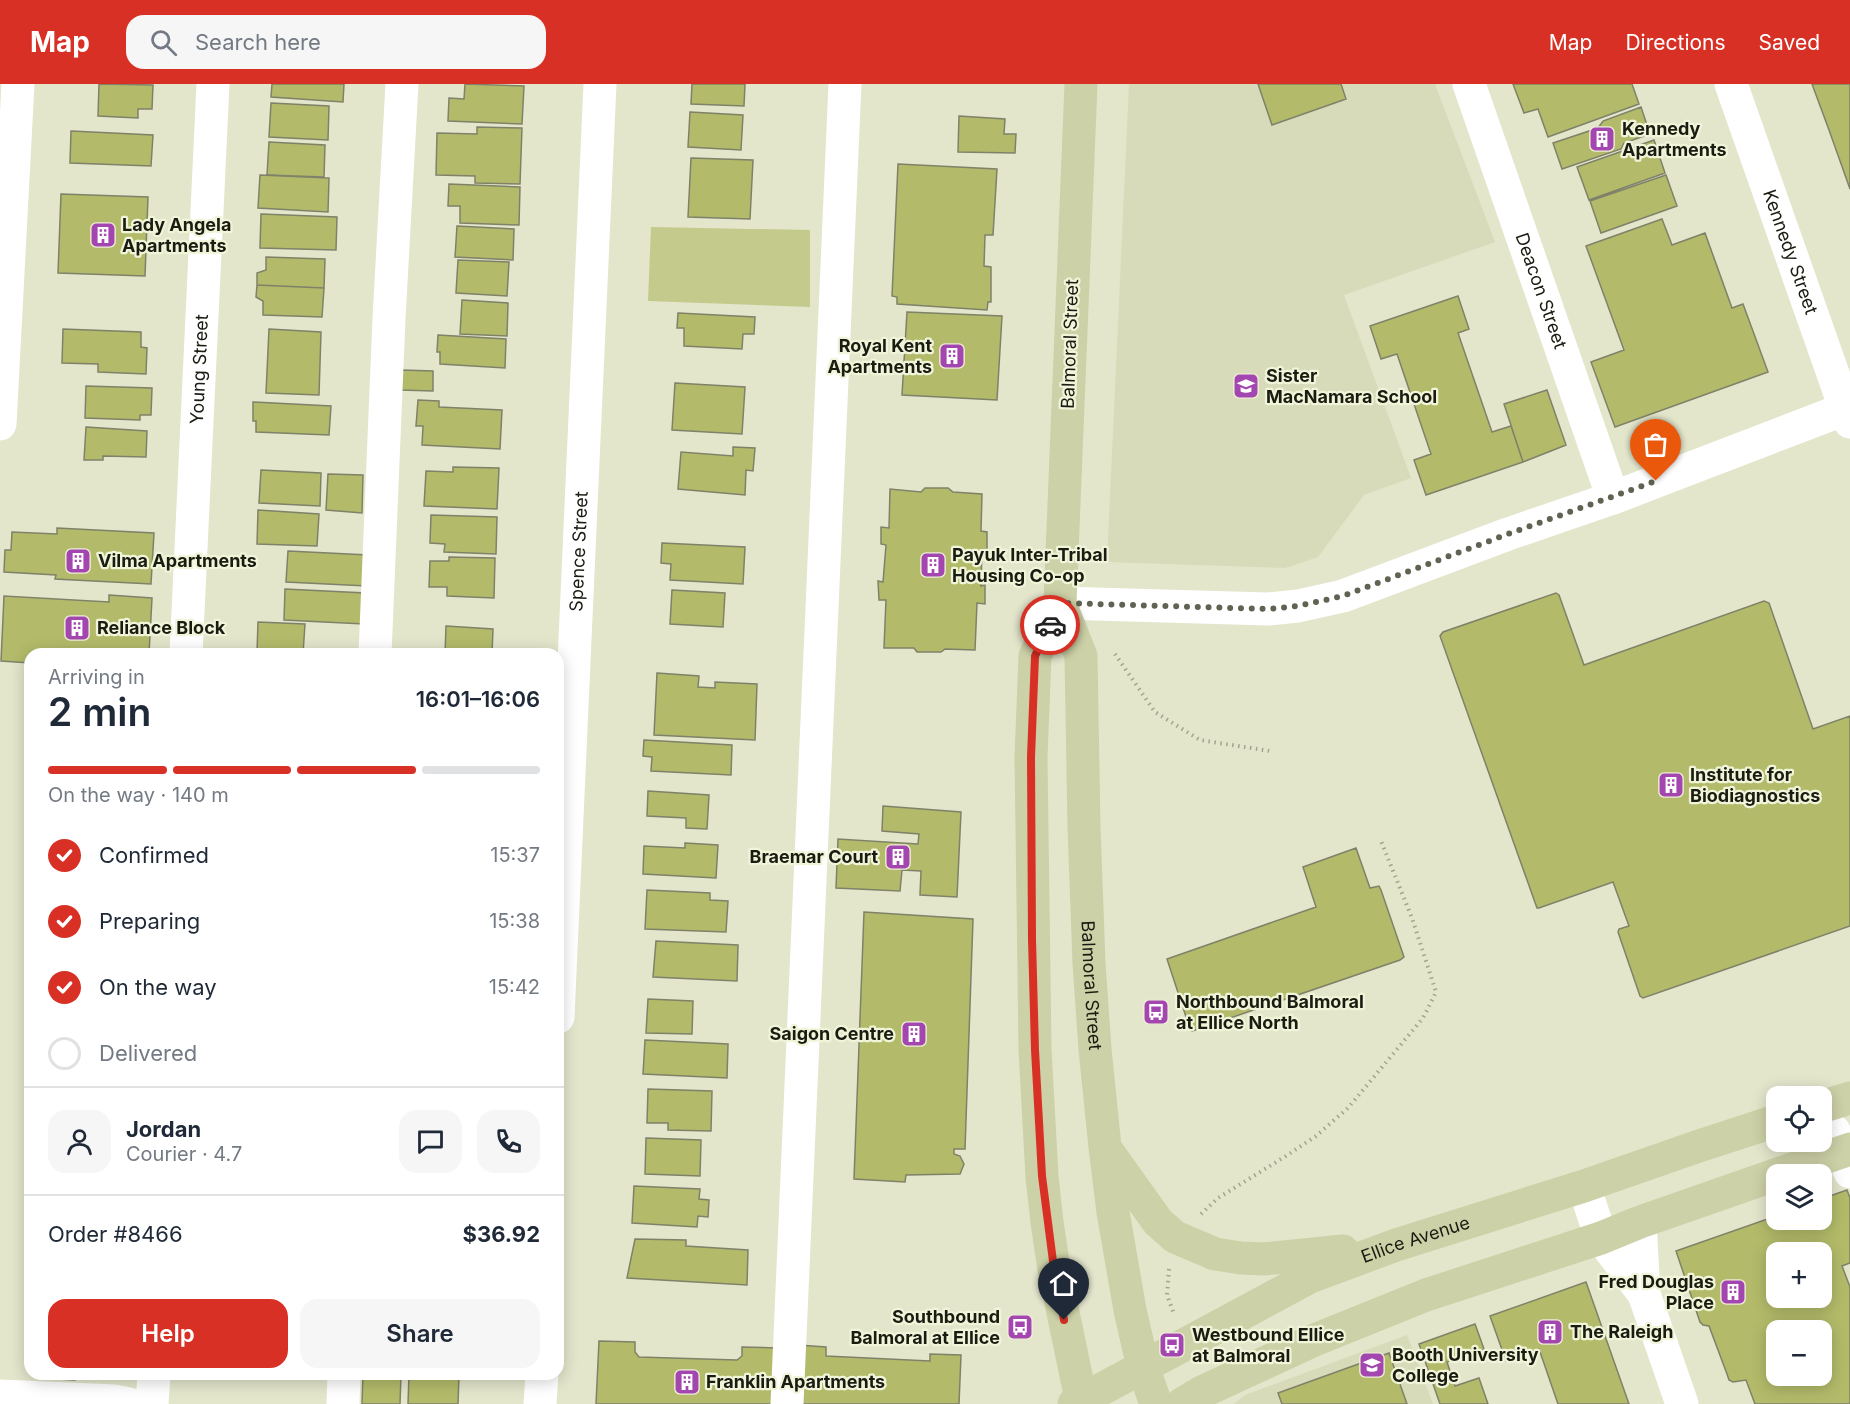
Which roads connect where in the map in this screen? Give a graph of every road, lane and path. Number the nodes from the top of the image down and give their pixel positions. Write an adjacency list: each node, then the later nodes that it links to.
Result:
1 (18, 84): 10 (street)
2 (213, 84): 13 (street, Young Street)
3 (402, 84): 14 (street)
4 (600, 84): 18 (street, Spence Street)
5 (845, 84): 43 (street)
6 (1081, 84): 12 (main road, Balmoral Street)
7 (1469, 84): 11 (street, Deacon Street)
8 (1731, 84): 9 (street, Kennedy Street)
9 (1848, 413): 11 (street)
10 (0, 424)
11 (1613, 498): 12 (street)
12 (1060, 603): 23 (main road, Balmoral Street); 38 (main road, Balmoral Street)
13 (186, 648)
14 (375, 648)
15 (1112, 649): 16 (path)
16 (1270, 751)
17 (1381, 841): 26 (path)
18 (564, 884)
19 (1850, 1098): 20 (main road)
20 (1832, 1104)
21 (1766, 1124): 25 (main road, Ellice Avenue)
22 (1832, 1130): 24 (street)
23 (1105, 1147): 29 (main road); 33 (main road, Balmoral Street)
24 (1847, 1157): 27 (main road)
25 (1584, 1186): 28 (street); 29 (main road, Ellice Avenue)
26 (1200, 1217)
27 (1640, 1222): 28 (main road); 31 (street)
28 (1601, 1238): 31 (street); 45 (main road)
29 (1396, 1245): 33 (main road, Ellice Avenue)
30 (1170, 1259): 32 (path)
31 (1644, 1294): 46 (street)
32 (1176, 1318)
33 (1143, 1367): 38 (main road, Ellice Avenue); 44 (main road, Balmoral Street)
34 (154, 1380): 40 (street)
35 (344, 1380): 41 (street)
36 (542, 1380): 42 (street)
37 (0, 1396): 39 (street)
38 (1079, 1402)
39 (129, 1404)
40 (152, 1404)
41 (343, 1404)
42 (540, 1404)
43 (787, 1404)
44 (1156, 1404)
45 (1182, 1404)
46 (1682, 1404)

